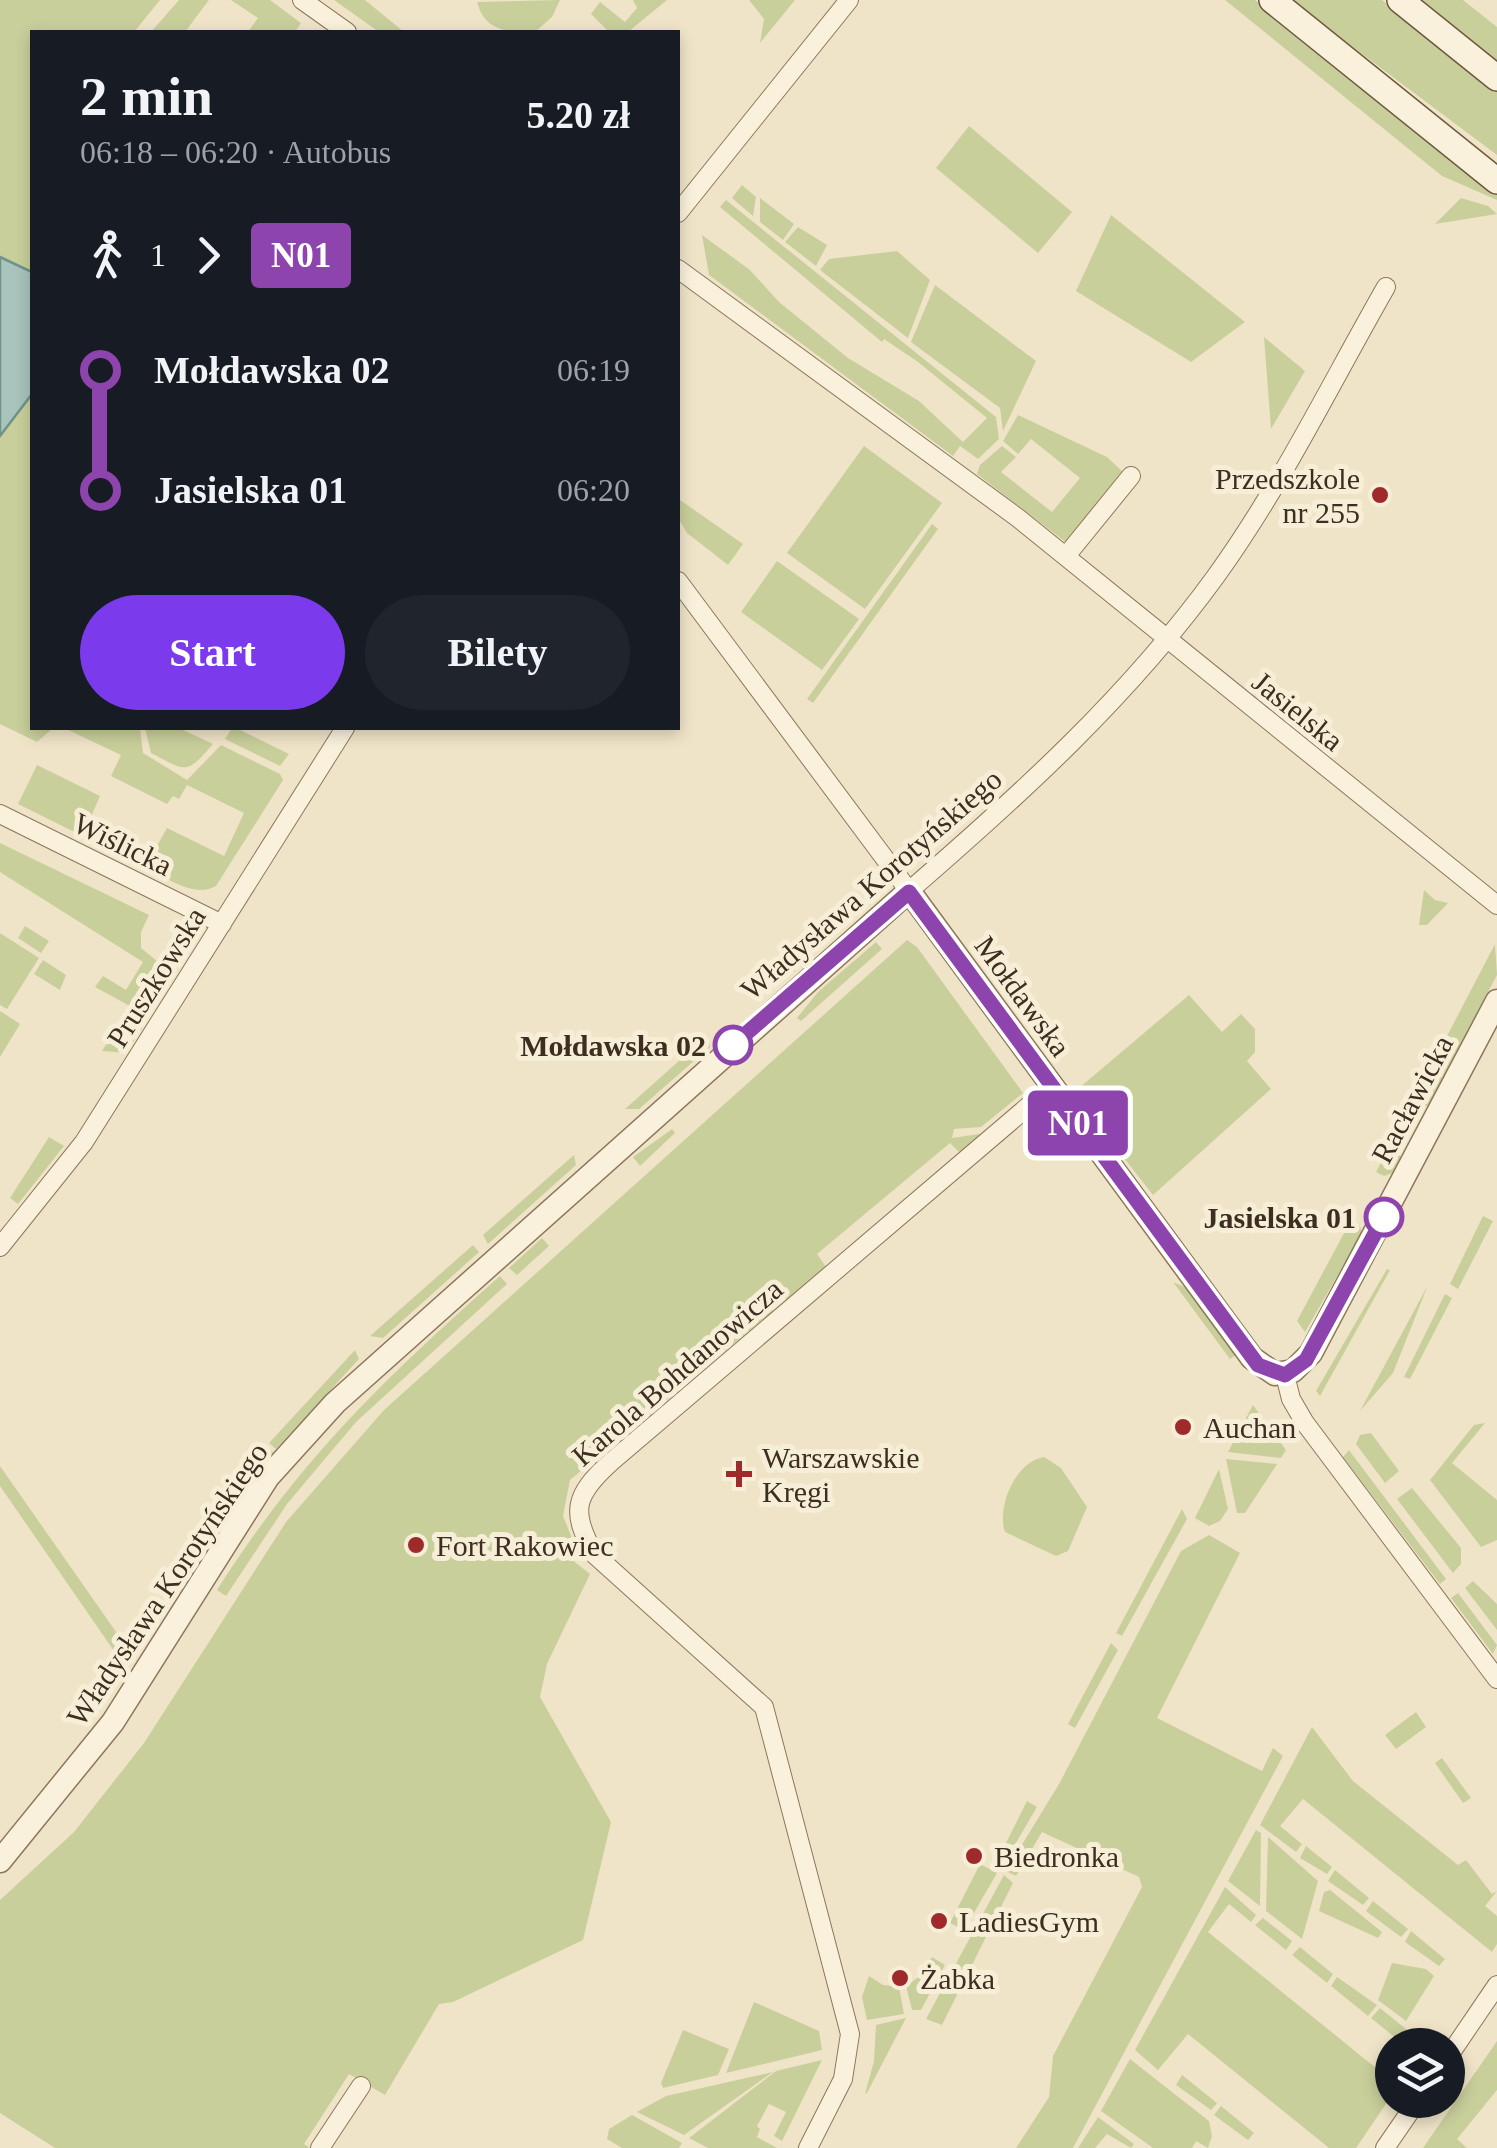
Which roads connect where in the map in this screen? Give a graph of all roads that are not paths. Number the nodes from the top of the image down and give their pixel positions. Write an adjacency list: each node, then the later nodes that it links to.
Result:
1 (302, 0): 5 (street)
2 (849, 0): 8 (street)
3 (1272, 0): 7 (main road)
4 (1400, 0): 6 (main road)
5 (344, 30)
6 (1497, 78)
7 (1497, 181)
8 (680, 211)
9 (680, 270): 12 (street, Jasielska)
10 (1386, 287): 14 (street, Władysława Korotyńskiego)
11 (1131, 476): 12 (street)
12 (1066, 556): 14 (street, Jasielska)
13 (680, 584): 17 (street, Mołdawska)
14 (1165, 638): 17 (street, Władysława Korotyńskiego); 18 (street, Jasielska)
15 (344, 730): 19 (street, Pruszkowska)
16 (0, 814): 19 (street, Wiślicka)
17 (909, 892): 21 (street, Mołdawska); 25 (street, Władysława Korotyńskiego)
18 (1497, 905)
19 (222, 924): 22 (street, Pruszkowska)
20 (1497, 1002): 23 (street, Racławicka)
21 (1052, 1086): 23 (street, Mołdawska); 33 (street, Karola Bohdanowicza)
22 (0, 1246)
23 (1285, 1375): 24 (street)
24 (1497, 1679)
25 (62, 1790): 26 (street, Władysława Korotyńskiego); 27 (street, Władysława Korotyńskiego)
26 (0, 1841)
27 (0, 1861)
28 (1497, 1985): 29 (street)
29 (1465, 2032)
30 (361, 2086): 32 (street)
31 (1406, 2118): 34 (street)
32 (320, 2148)
33 (808, 2148)
34 (1385, 2148)

